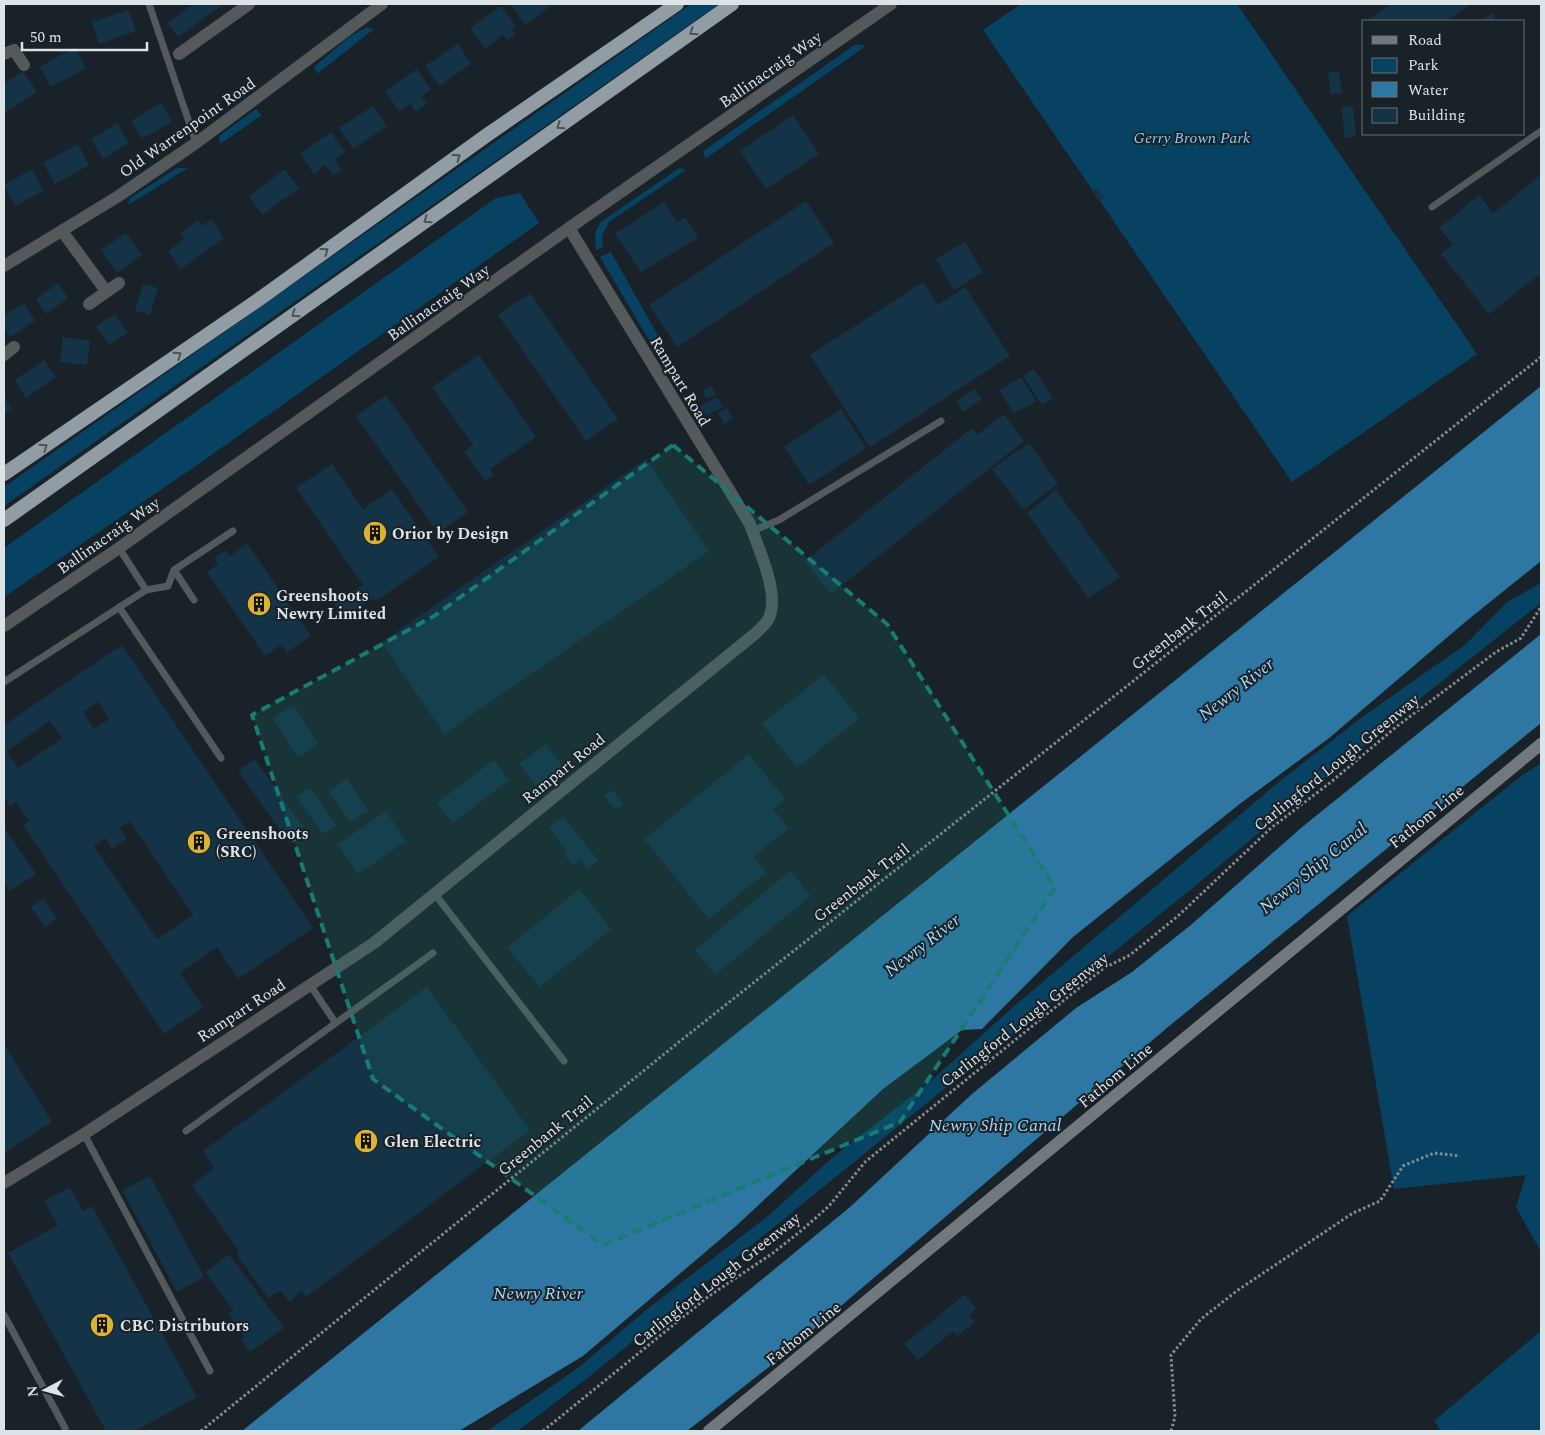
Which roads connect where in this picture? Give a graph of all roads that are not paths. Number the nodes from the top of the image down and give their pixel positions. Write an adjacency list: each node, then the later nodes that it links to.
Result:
1 (149, 4): 11 (lane)
2 (249, 4): 8 (street)
3 (382, 4): 11 (street, Old Warrenpoint Road)
4 (677, 4): 22 (highway, one-way to 4)
5 (732, 4): 23 (highway, one-way to 23)
6 (891, 4): 13 (street, Ballinacraig Way)
7 (4, 54): 9 (street)
8 (179, 54)
9 (24, 65)
10 (1541, 131): 12 (lane)
11 (196, 143): 14 (street, Old Warrenpoint Road)
12 (1432, 207)
13 (569, 228): 25 (street, Rampart Road); 26 (street, Ballinacraig Way)
14 (62, 231): 15 (street, Old Warrenpoint Road); 17 (street)
15 (4, 266)
16 (120, 283): 17 (street)
17 (106, 291): 18 (street)
18 (88, 304)
19 (14, 347): 20 (street)
20 (4, 356)
21 (941, 420): 25 (lane)
22 (4, 474)
23 (4, 520)
24 (233, 531): 27 (lane)
25 (752, 531): 35 (street, Rampart Road)
26 (119, 548): 28 (lane); 31 (street, Ballinacraig Way)
27 (174, 570): 28 (lane); 29 (lane)
28 (146, 590): 30 (lane)
29 (194, 600)
30 (119, 607): 32 (lane); 34 (lane)
31 (4, 626)
32 (4, 682)
33 (1541, 744): 46 (main road, Fathom Line)
34 (221, 758)
35 (434, 893): 37 (street, Rampart Road); 39 (lane)
36 (433, 953): 38 (lane)
37 (310, 985): 38 (lane); 41 (street, Rampart Road)
38 (335, 1022): 40 (lane)
39 (564, 1061)
40 (186, 1131)
41 (84, 1134): 42 (street, Rampart Road); 44 (lane)
42 (4, 1183)
43 (4, 1315): 45 (lane)
44 (210, 1372)
45 (65, 1428)
46 (709, 1431)

